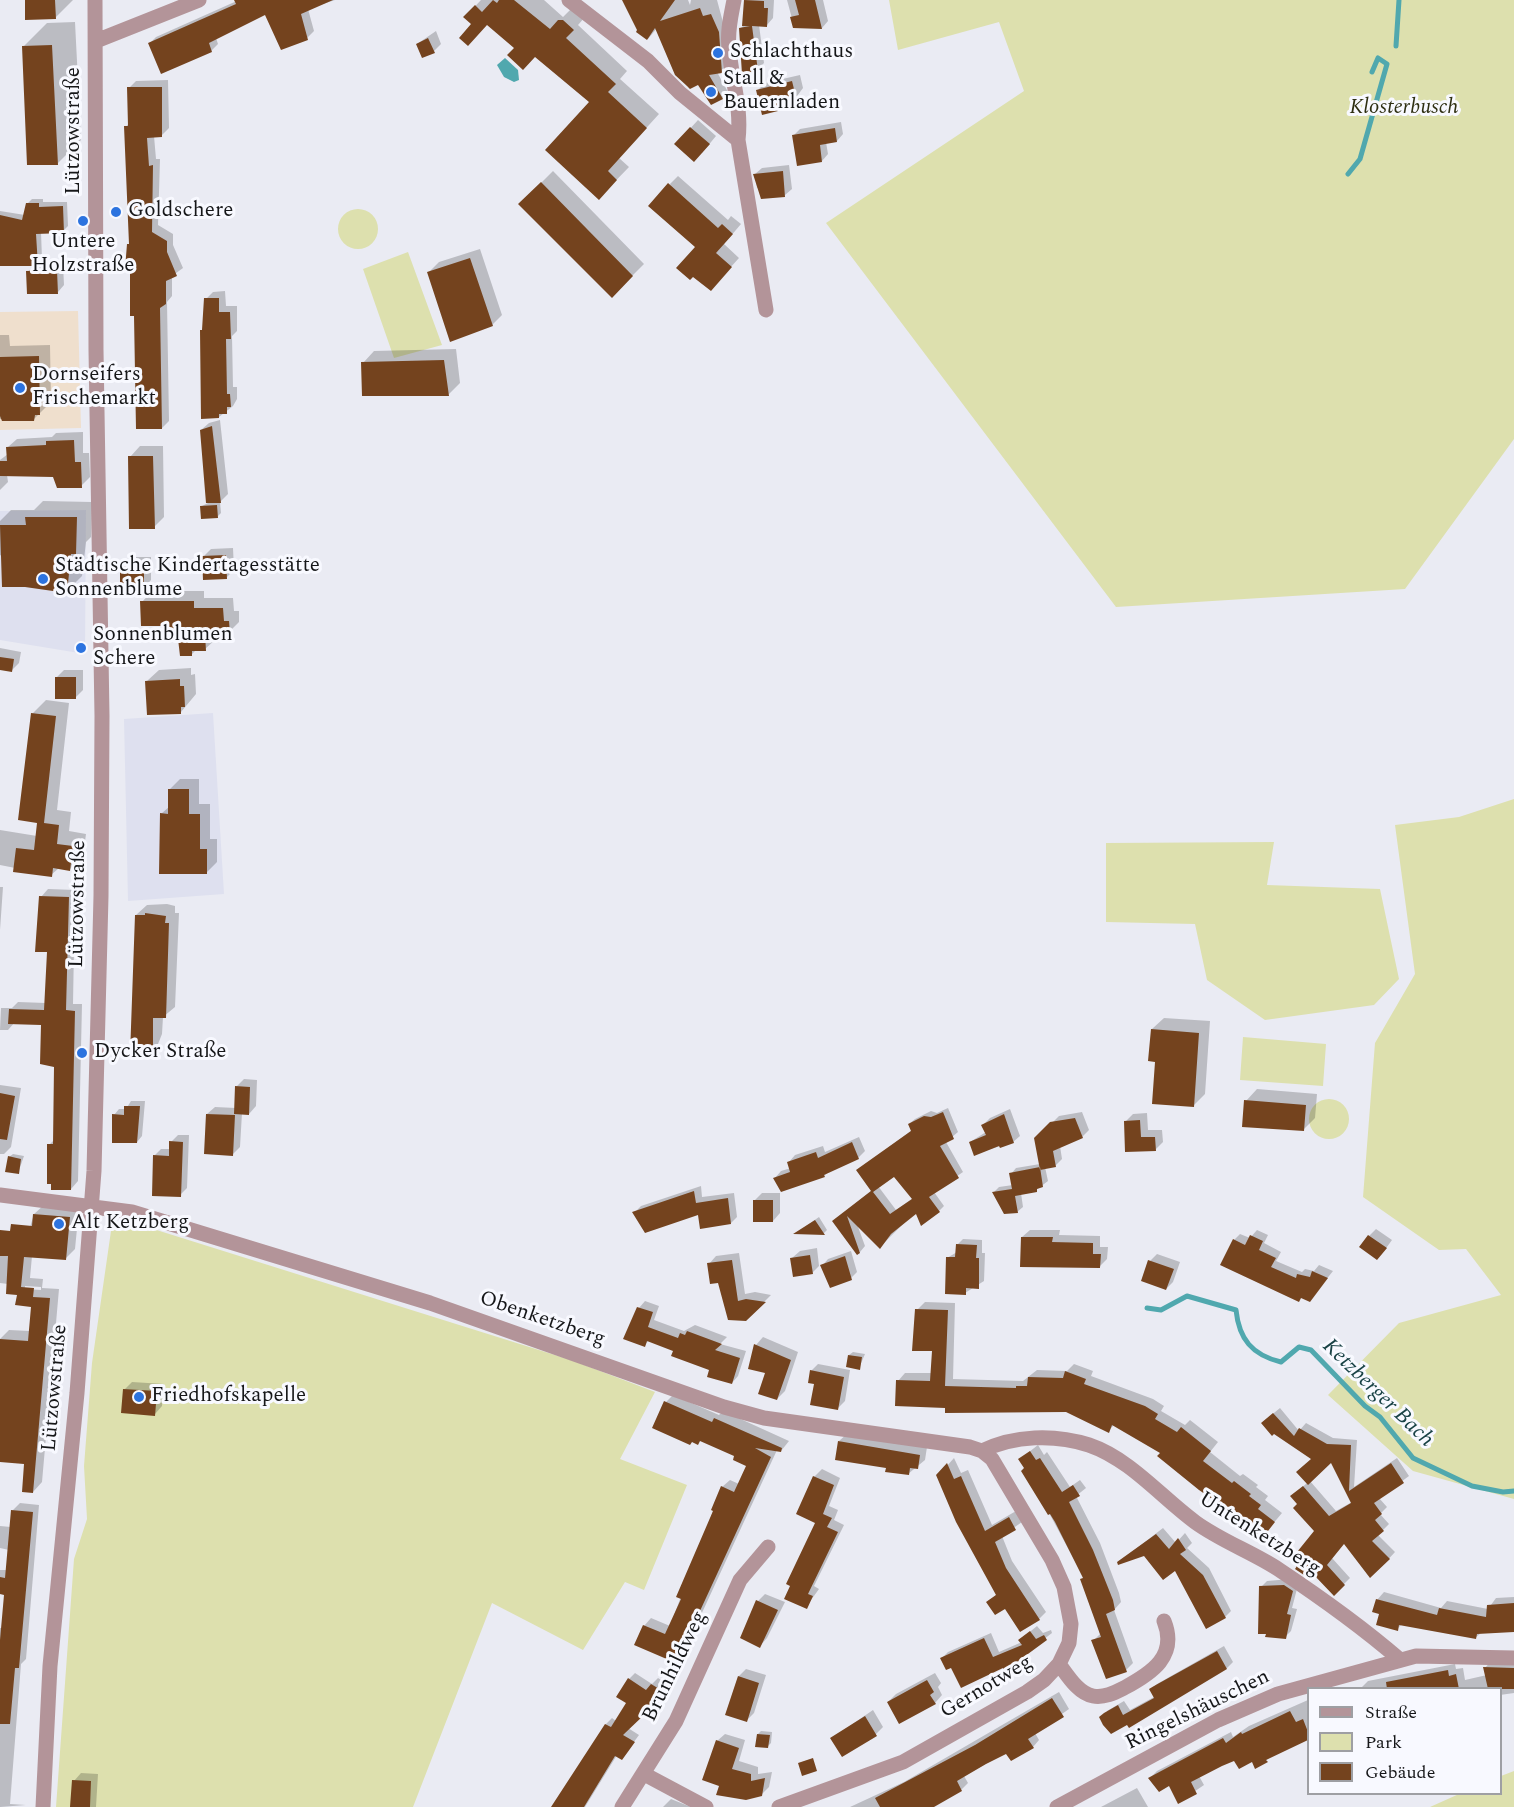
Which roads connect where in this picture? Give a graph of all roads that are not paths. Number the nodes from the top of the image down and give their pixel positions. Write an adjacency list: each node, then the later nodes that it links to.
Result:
1 (95, 0): 5 (street, Lützowstraße)
2 (199, 0): 5 (street)
3 (569, 0): 6 (street)
4 (734, 0): 6 (street)
5 (96, 41): 9 (street, Lützowstraße)
6 (738, 141): 7 (street)
7 (766, 310)
8 (0, 1195): 9 (street)
9 (92, 1206): 10 (street, Obenketzberg); 17 (street, Lützowstraße)
10 (982, 1450): 14 (street, Untenketzberg); 15 (street, Gernotweg)
11 (768, 1547): 16 (street, Brunhildweg)
12 (1164, 1621): 15 (street)
13 (1514, 1658): 14 (street)
14 (1399, 1659): 21 (street, Ringelshäuschen)
15 (1059, 1664): 20 (street, Gernotweg)
16 (644, 1774): 18 (street, Brunhildweg); 19 (street)
17 (43, 1807)
18 (622, 1807)
19 (706, 1807)
20 (779, 1807)
21 (1057, 1807)

